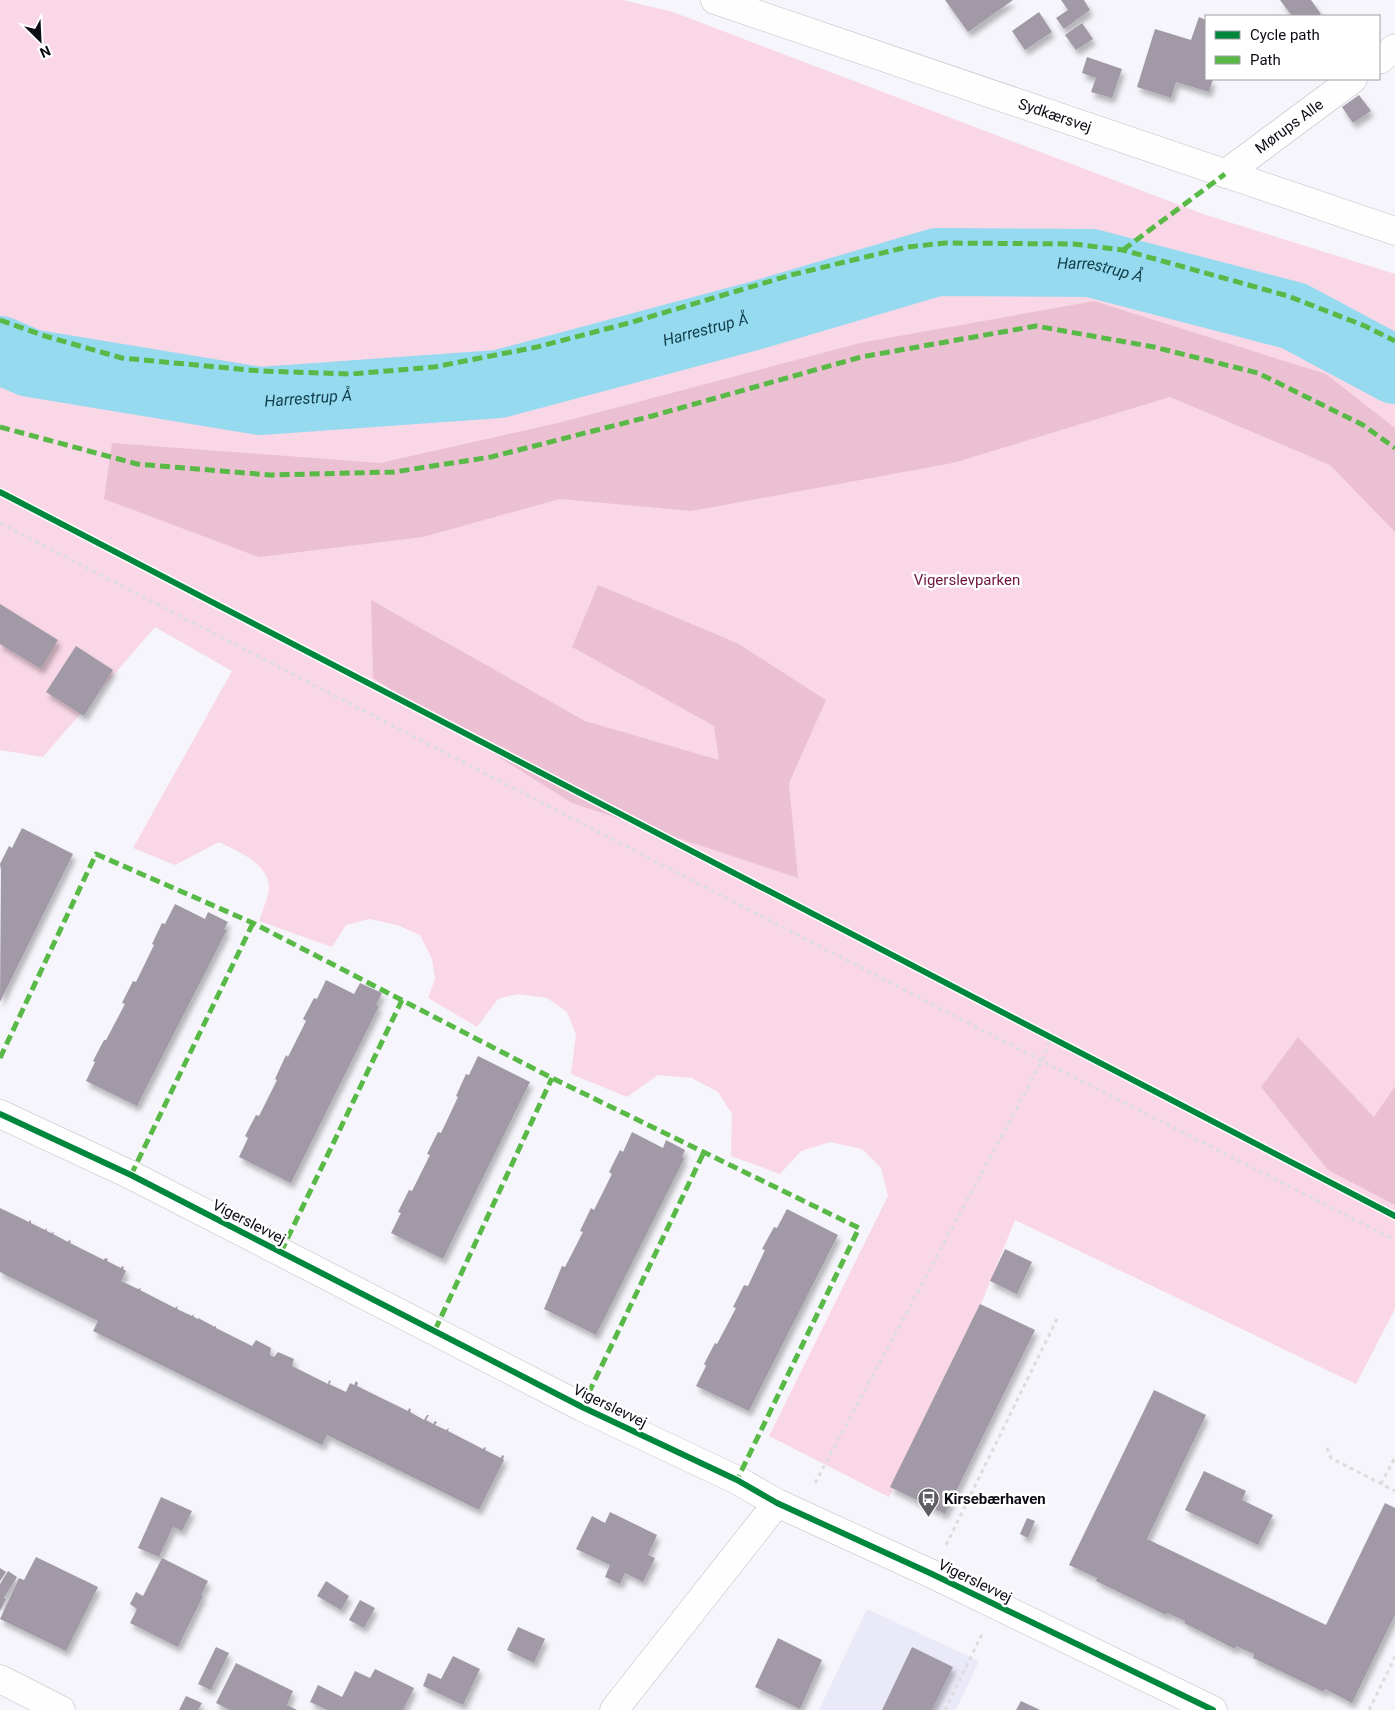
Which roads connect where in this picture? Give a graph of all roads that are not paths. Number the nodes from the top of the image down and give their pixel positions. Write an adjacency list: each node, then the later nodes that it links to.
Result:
1 (715, 0): 2 (street, Sydkærsvej)
2 (765, 7): 6 (street, Sydkærsvej)
3 (1395, 48): 4 (street)
4 (1380, 59)
5 (1352, 80): 6 (street, Mørups Alle)
6 (1225, 174): 7 (street, Sydkærsvej)
7 (1395, 231)
8 (0, 1114): 9 (street, Vigerslevvej)
9 (788, 1508): 12 (street); 13 (street, Vigerslevvej)
10 (0, 1679): 11 (street)
11 (61, 1710)
12 (614, 1710)
13 (1213, 1710)

